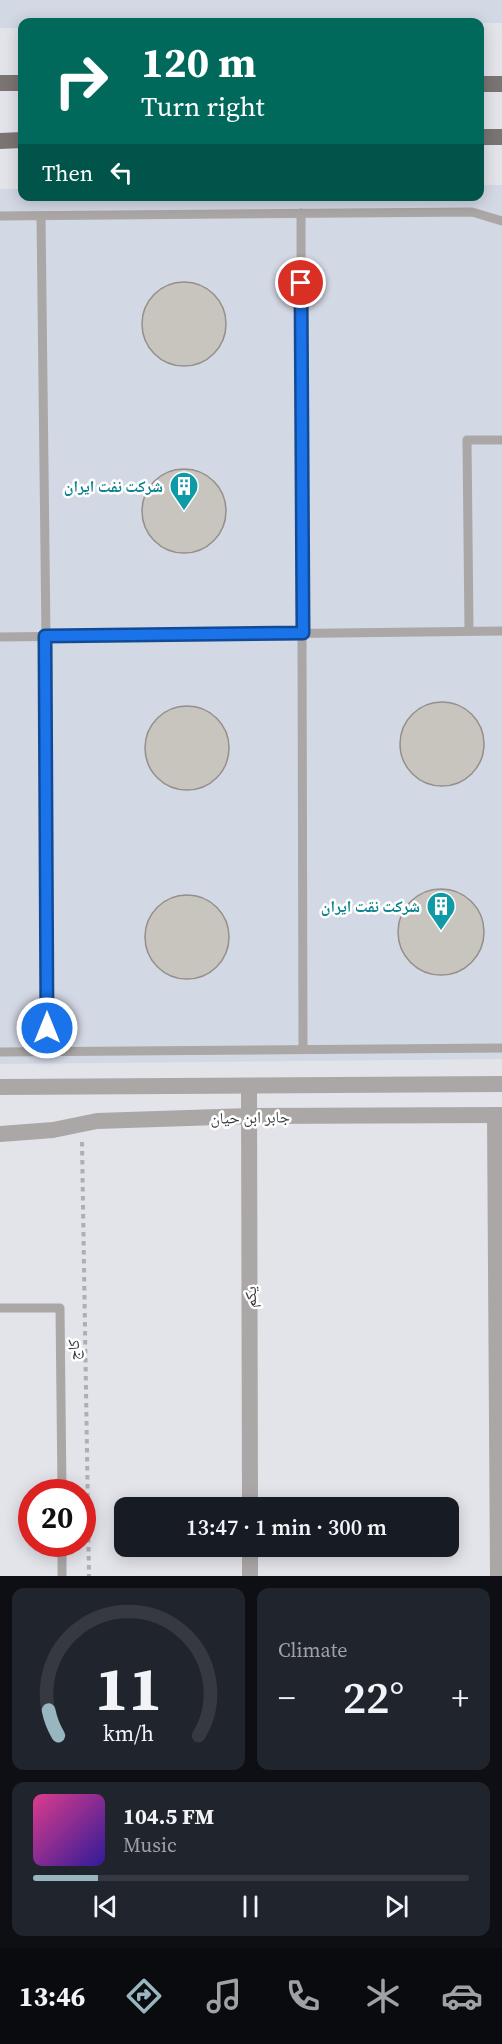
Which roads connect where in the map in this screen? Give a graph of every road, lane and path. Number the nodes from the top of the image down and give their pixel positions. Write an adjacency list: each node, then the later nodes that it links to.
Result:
1 (0, 83): 2 (main road)
2 (18, 83)
3 (484, 84): 4 (main road)
4 (502, 84)
5 (484, 137): 6 (main road)
6 (502, 137)
7 (18, 140): 8 (main road)
8 (0, 141)
9 (301, 213): 11 (lane); 12 (lane); 16 (lane)
10 (0, 216): 11 (lane)
11 (41, 216): 17 (lane)
12 (502, 221)
13 (502, 440): 14 (lane)
14 (469, 631): 15 (lane); 16 (lane)
15 (502, 631)
16 (303, 633): 17 (lane); 19 (lane)
17 (45, 636): 18 (lane); 21 (lane)
18 (0, 637)
19 (303, 1048): 20 (lane); 21 (lane)
20 (502, 1048)
21 (47, 1051): 22 (lane)
22 (0, 1052)
23 (502, 1084): 24 (street, جابر ابن حیان)
24 (249, 1086): 25 (street, جابر ابن حیان); 27 (street, یکم)
25 (0, 1087)
26 (498, 1115): 27 (street, جابر ابن حیان); 38 (street)
27 (249, 1116): 28 (street, جابر ابن حیان); 32 (street, یکم)
28 (82, 1123): 29 (street, جابر ابن حیان); 36 (path, کاج)
29 (0, 1134)
30 (0, 1308): 31 (lane)
31 (62, 1479)
32 (250, 1497)
33 (62, 1557): 35 (lane)
34 (250, 1557): 37 (street)
35 (62, 1576)
36 (89, 1576)
37 (250, 1576)
38 (498, 1576)

